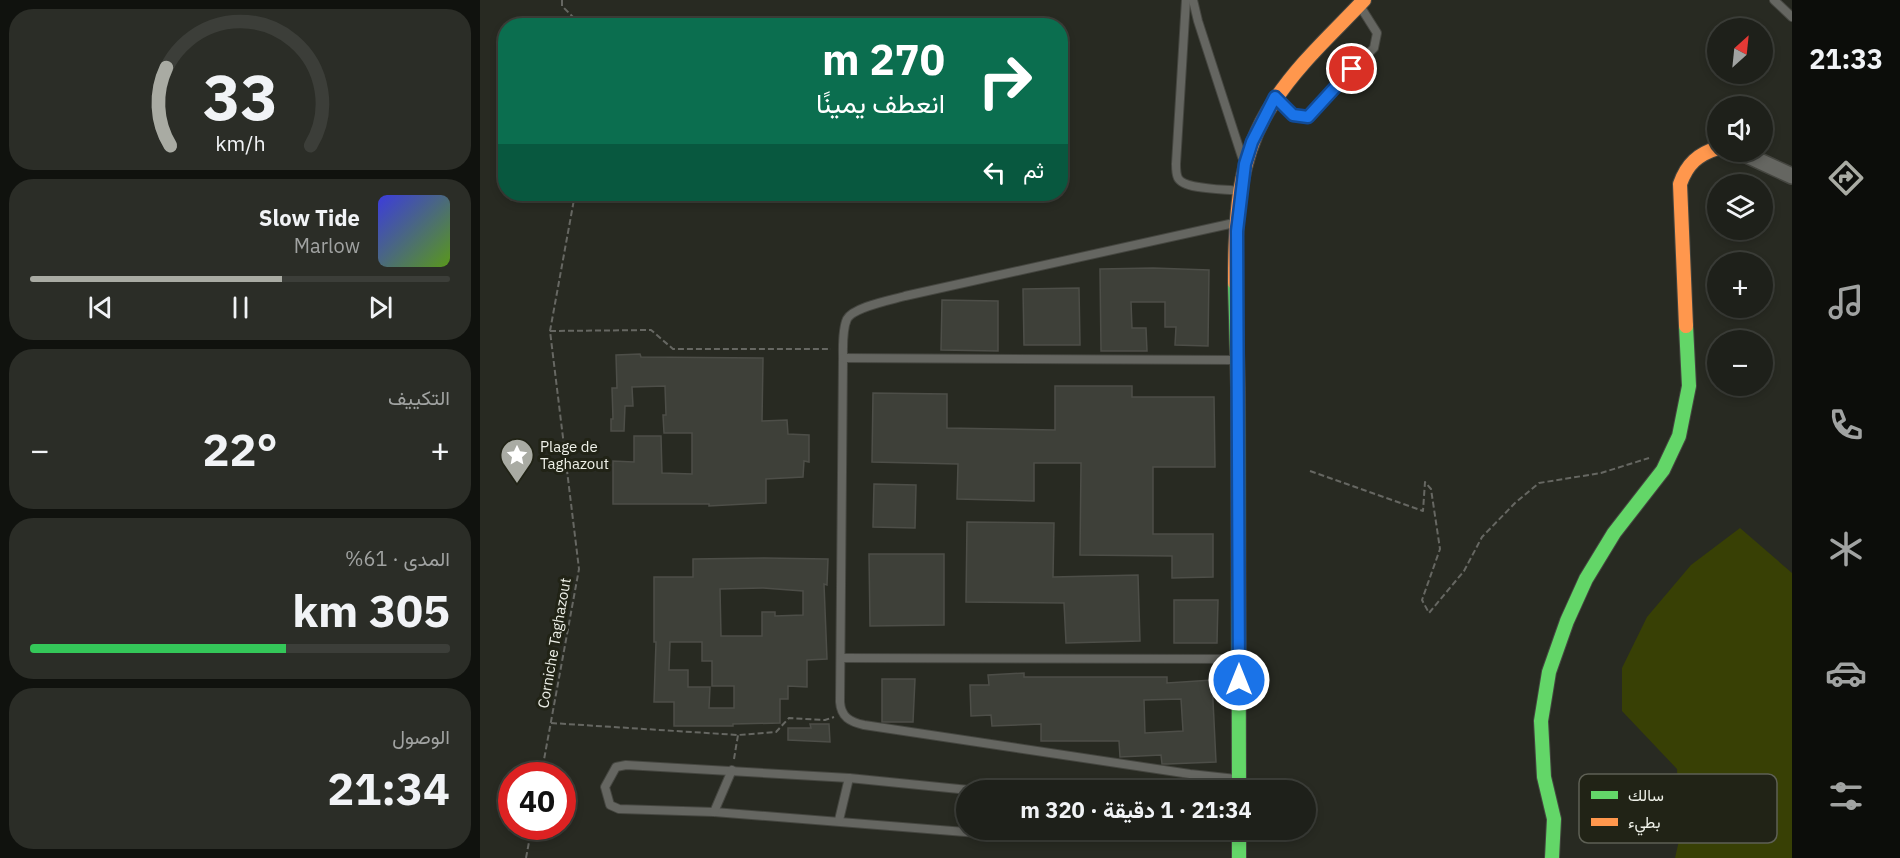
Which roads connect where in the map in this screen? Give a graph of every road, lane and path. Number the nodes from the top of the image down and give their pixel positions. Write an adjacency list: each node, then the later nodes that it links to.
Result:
1 (562, 0): 7 (path)
2 (1186, 0): 13 (lane)
3 (1193, 0): 11 (lane)
4 (1774, 0): 6 (lane)
5 (1362, 3): 8 (street); 8 (lane)
6 (1792, 17)
7 (574, 18)
8 (1275, 97): 11 (street)
9 (1707, 152): 20 (street)
10 (1762, 162): 12 (street)
11 (1245, 164): 13 (street)
12 (1792, 176)
13 (1241, 191): 15 (street)
14 (574, 201): 16 (path, Corniche Taghazout)
15 (1238, 222): 17 (lane); 19 (street)
16 (550, 331): 17 (path); 25 (path, Corniche Taghazout)
17 (843, 349): 18 (lane)
18 (843, 358): 19 (lane); 22 (lane)
19 (1238, 360): 23 (street)
20 (1670, 455): 21 (path); 40 (street)
21 (1310, 471)
22 (842, 658): 23 (lane); 24 (lane)
23 (1239, 659): 31 (street)
24 (842, 714): 26 (path); 30 (lane)
25 (550, 723): 26 (path); 27 (path, Corniche Taghazout)
26 (738, 735): 28 (path)
27 (543, 762)
28 (732, 770): 29 (lane); 33 (lane); 33 (lane)
29 (849, 778): 32 (lane); 34 (lane)
30 (1216, 780)
31 (1238, 780)
32 (956, 789)
33 (714, 812): 34 (lane)
34 (840, 820): 35 (lane)
35 (956, 831)
36 (529, 840): 38 (path)
37 (1239, 840): 39 (street)
38 (526, 858)
39 (1239, 858)
40 (1552, 858)

